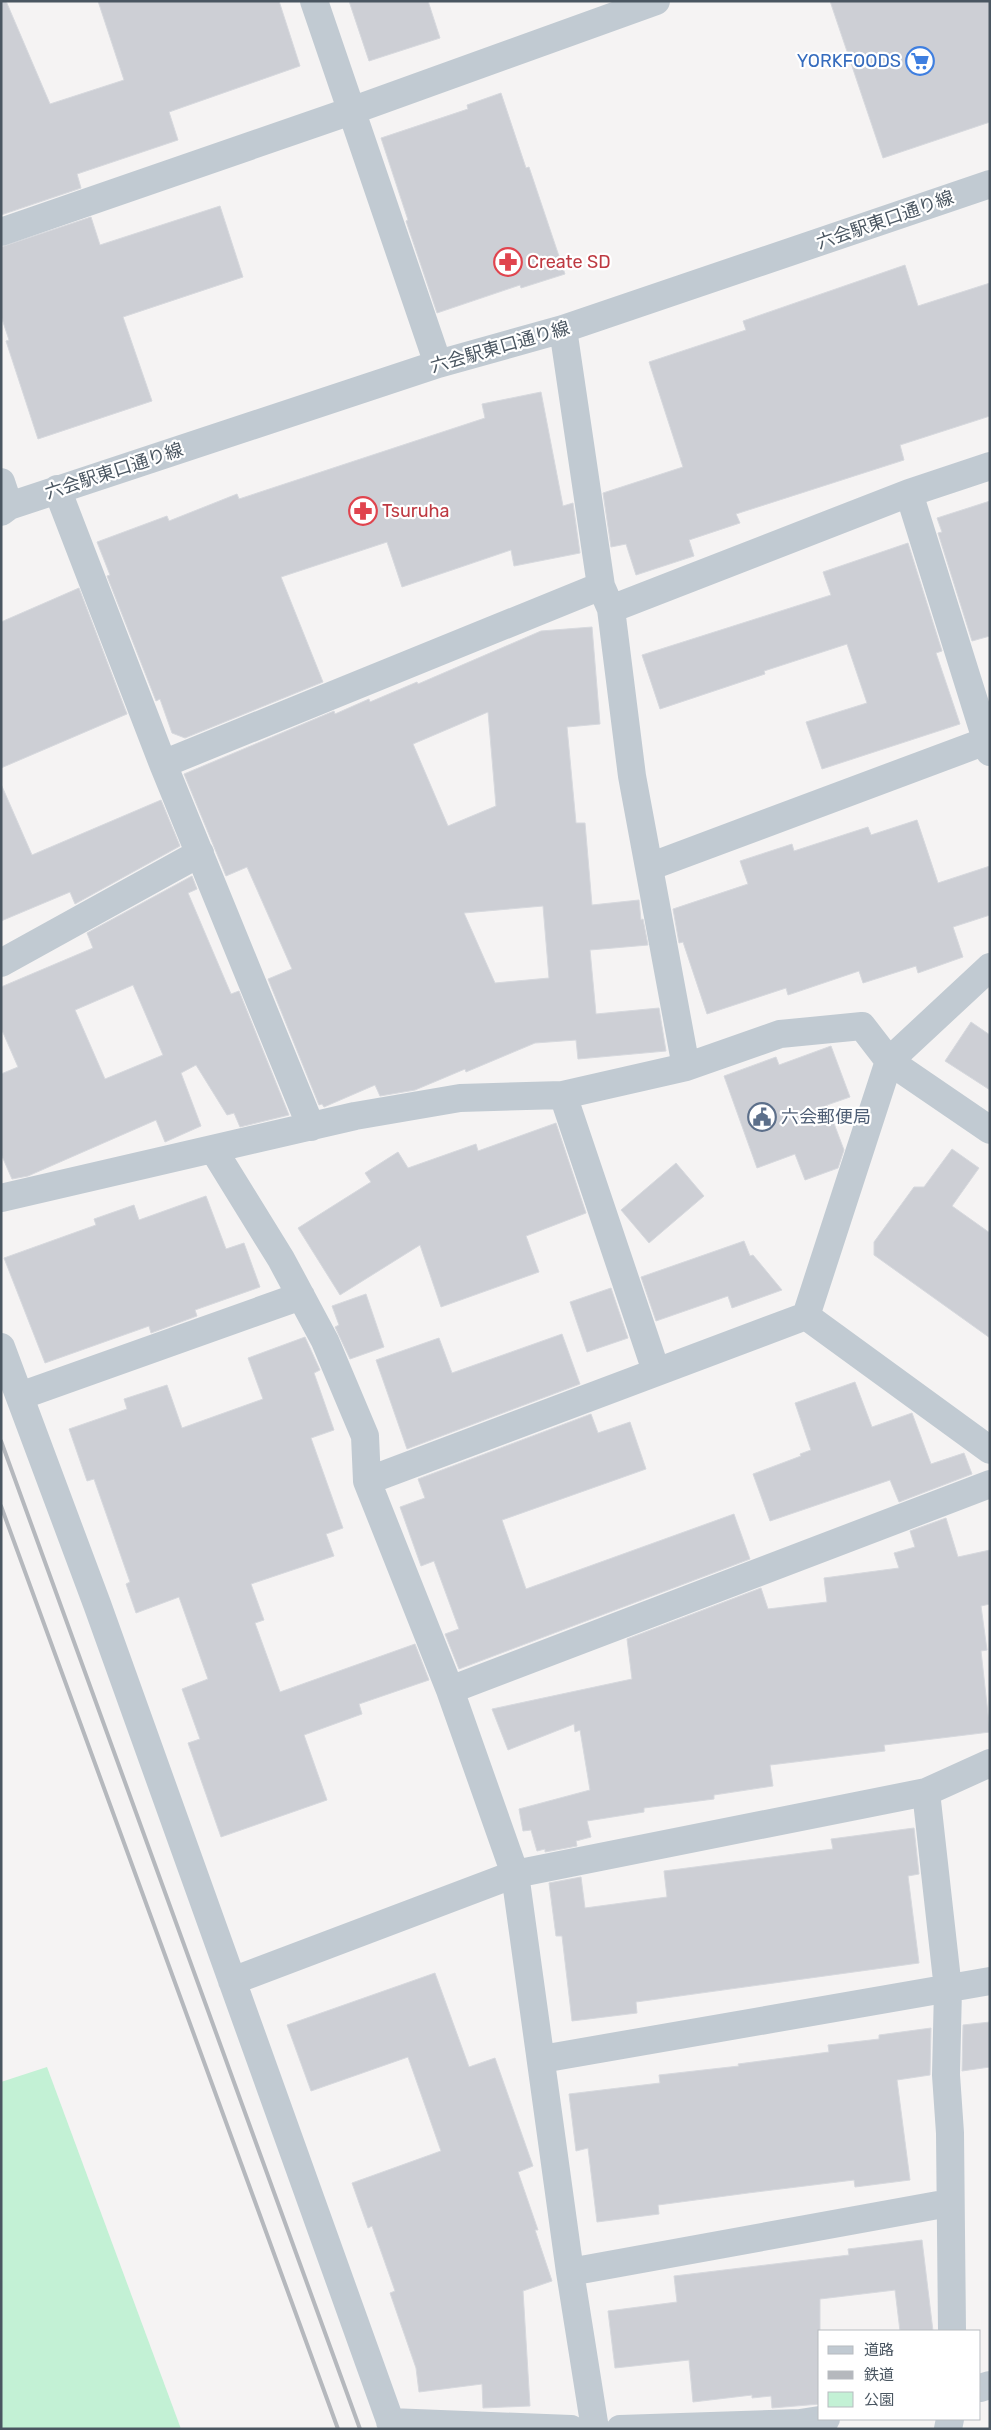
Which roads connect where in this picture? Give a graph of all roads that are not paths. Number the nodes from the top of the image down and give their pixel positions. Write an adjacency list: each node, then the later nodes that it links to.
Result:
1 (314, 1): 3 (street)
2 (656, 1): 3 (street)
3 (351, 112): 5 (street); 7 (street)
4 (990, 184): 6 (street, 六会駅東口通り線)
5 (1, 232)
6 (563, 329): 7 (street, 六会駅東口通り線); 12 (street)
7 (438, 364): 9 (street, 六会駅東口通り線)
8 (990, 466): 10 (street)
9 (57, 489): 11 (street, 六会駅東口通り線); 14 (street)
10 (909, 492): 12 (street); 13 (street)
11 (4, 500)
12 (606, 597): 14 (street); 16 (street)
13 (988, 747): 16 (street)
14 (163, 764): 15 (street)
15 (200, 853): 17 (street); 22 (street)
16 (649, 866): 20 (street)
17 (1, 963)
18 (990, 967): 19 (street)
19 (888, 1061): 20 (street); 23 (street); 27 (street)
20 (686, 1067): 21 (street)
21 (563, 1095): 22 (street); 29 (street)
22 (312, 1127): 24 (street)
23 (990, 1130)
24 (213, 1149): 25 (street); 26 (street)
25 (1, 1198)
26 (301, 1296): 30 (street); 32 (street)
27 (806, 1316): 29 (street); 31 (street)
28 (1, 1347): 30 (street)
29 (656, 1371): 32 (street)
30 (20, 1396): 38 (street)
31 (990, 1450)
32 (367, 1481): 34 (street)
33 (990, 1484): 34 (street)
34 (450, 1690): 37 (street)
35 (990, 1763): 36 (street)
36 (926, 1792): 37 (street); 40 (street)
37 (515, 1874): 38 (street); 41 (street)
38 (232, 1981): 46 (street)
39 (990, 1981): 40 (street)
40 (948, 1989): 41 (street); 42 (street)
41 (542, 2058): 43 (street)
42 (950, 2204): 43 (street); 44 (street)
43 (570, 2272): 48 (street)
44 (952, 2330)
45 (820, 2420): 49 (street)
46 (391, 2426): 47 (street)
47 (571, 2429)
48 (595, 2429)
49 (620, 2429)

